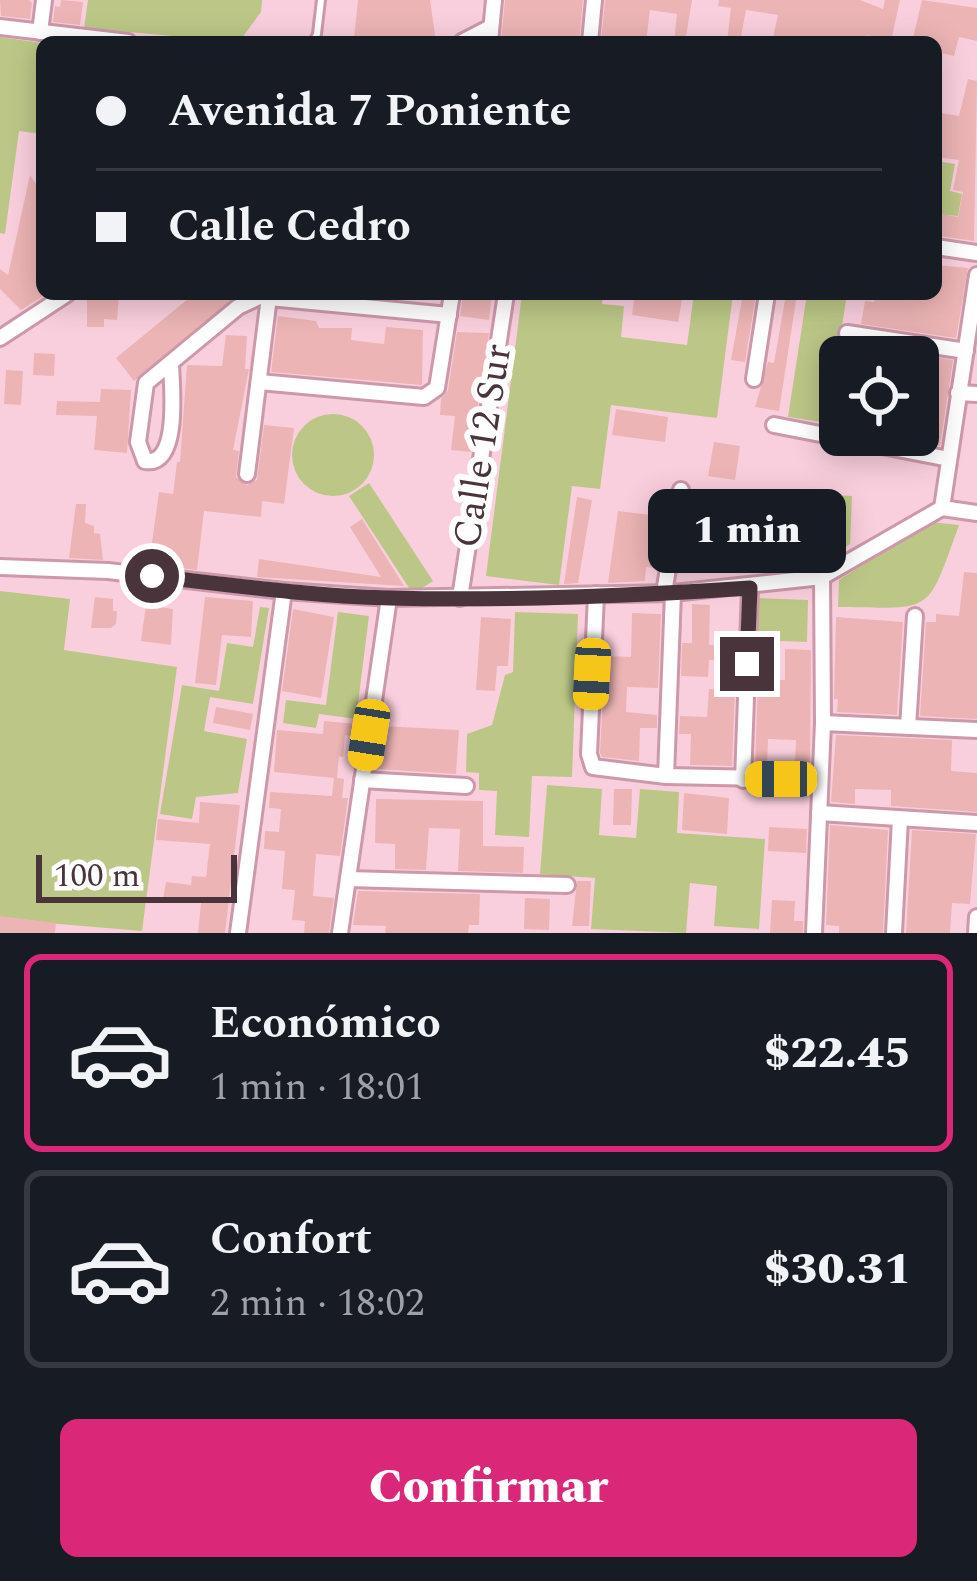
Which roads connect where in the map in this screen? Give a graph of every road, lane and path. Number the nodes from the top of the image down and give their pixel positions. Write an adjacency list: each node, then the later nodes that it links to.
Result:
1 (44, 0): 6 (street)
2 (321, 0): 9 (lane)
3 (494, 0): 7 (street)
4 (594, 0): 10 (street)
5 (0, 27): 6 (street)
6 (40, 32): 8 (street)
7 (490, 34)
8 (75, 36)
9 (316, 36)
10 (591, 36)
11 (942, 249): 12 (street)
12 (977, 253)
13 (977, 275): 24 (street)
14 (58, 300): 23 (street)
15 (253, 300): 25 (street)
16 (268, 300): 27 (street)
17 (298, 300): 21 (street)
18 (451, 300): 21 (street)
19 (505, 300): 43 (street, Calle 12 Sur)
20 (766, 300): 26 (street)
21 (449, 315): 27 (street)
22 (847, 333): 24 (street)
23 (0, 338)
24 (965, 351): 28 (street)
25 (171, 364): 25 (street)
26 (754, 379)
27 (259, 382): 32 (street)
28 (958, 393): 29 (street); 31 (street)
29 (977, 394)
30 (774, 425): 31 (street)
31 (949, 459): 34 (street)
32 (247, 474)
33 (680, 490): 40 (street)
34 (942, 508): 35 (street); 37 (street)
35 (977, 513)
36 (0, 567): 39 (street)
37 (822, 577): 38 (street); 45 (street)
38 (750, 588): 40 (street); 51 (street)
39 (284, 591): 42 (street); 59 (street)
40 (669, 593): 41 (street); 48 (street)
41 (596, 595): 43 (street); 48 (street)
42 (389, 598): 43 (street); 50 (street)
43 (460, 598)
44 (915, 616): 46 (street)
45 (823, 723): 46 (street); 49 (street)
46 (908, 727): 47 (street)
47 (977, 730)
48 (667, 776): 51 (street)
49 (820, 779): 51 (street); 53 (street)
50 (362, 780): 52 (street); 56 (street)
51 (743, 780)
52 (466, 786)
53 (819, 813): 54 (street); 61 (street)
54 (900, 819): 55 (street); 62 (street)
55 (977, 823)
56 (348, 879): 57 (street); 60 (street)
57 (567, 885)
58 (977, 917): 63 (street)
59 (238, 933)
60 (340, 933)
61 (814, 933)
62 (894, 933)
63 (976, 933)

